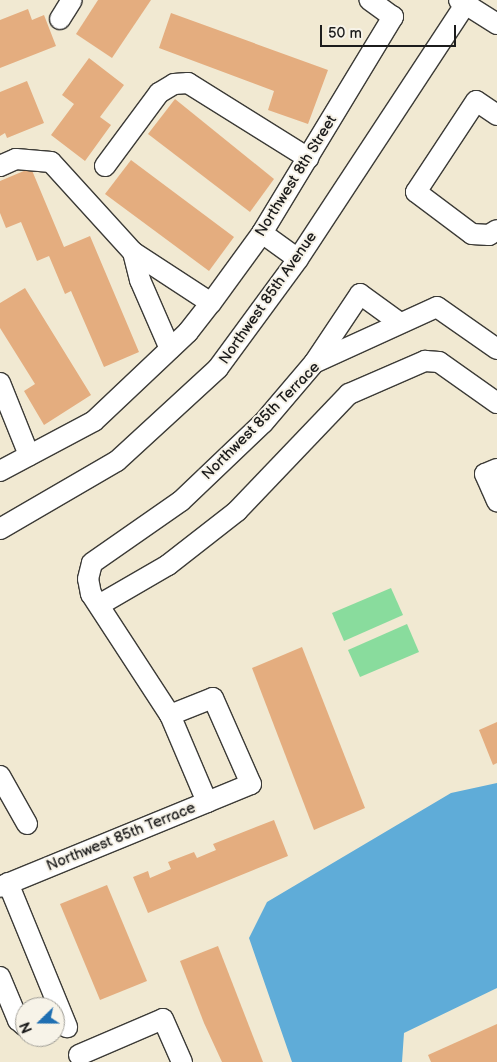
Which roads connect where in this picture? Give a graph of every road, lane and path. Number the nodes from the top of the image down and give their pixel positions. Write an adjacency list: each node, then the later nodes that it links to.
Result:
1 (72, 0): 4 (street)
2 (370, 0): 7 (street, Northwest 8th Street)
3 (464, 1): 5 (street); 13 (street, Northwest 85th Avenue)
4 (60, 18)
5 (497, 24)
6 (497, 115): 10 (street)
7 (308, 158): 9 (street); 11 (street, Northwest 8th Street)
8 (0, 166): 12 (street)
9 (105, 166)
10 (497, 230)
11 (262, 233): 13 (street); 14 (street, Northwest 8th Street)
12 (133, 252): 14 (street); 16 (street)
13 (298, 259): 25 (street, Northwest 85th Avenue)
14 (211, 303): 16 (street, Northwest 8th Street)
15 (400, 323): 17 (street, Northwest 85th Terrace); 18 (street, Northwest 85th Terrace); 18 (street)
16 (170, 349): 21 (street, Northwest 8th Street)
17 (497, 349)
18 (314, 363): 26 (street, Northwest 85th Terrace)
19 (0, 383): 21 (street)
20 (497, 404): 26 (street)
21 (29, 455): 23 (street, Northwest 8th Street)
22 (497, 468): 24 (street)
23 (0, 471)
24 (497, 501)
25 (0, 529)
26 (99, 605): 27 (street, Northwest 85th Terrace)
27 (170, 715): 29 (street, Northwest 85th Terrace); 29 (street)
28 (0, 776): 30 (street)
29 (206, 802): 31 (street, Northwest 85th Terrace)
30 (27, 824)
31 (4, 885): 33 (street)
32 (0, 978): 34 (street)
33 (48, 997)
34 (15, 1013)
35 (65, 1035): 36 (street)
36 (80, 1058): 37 (street)
37 (182, 1062)

